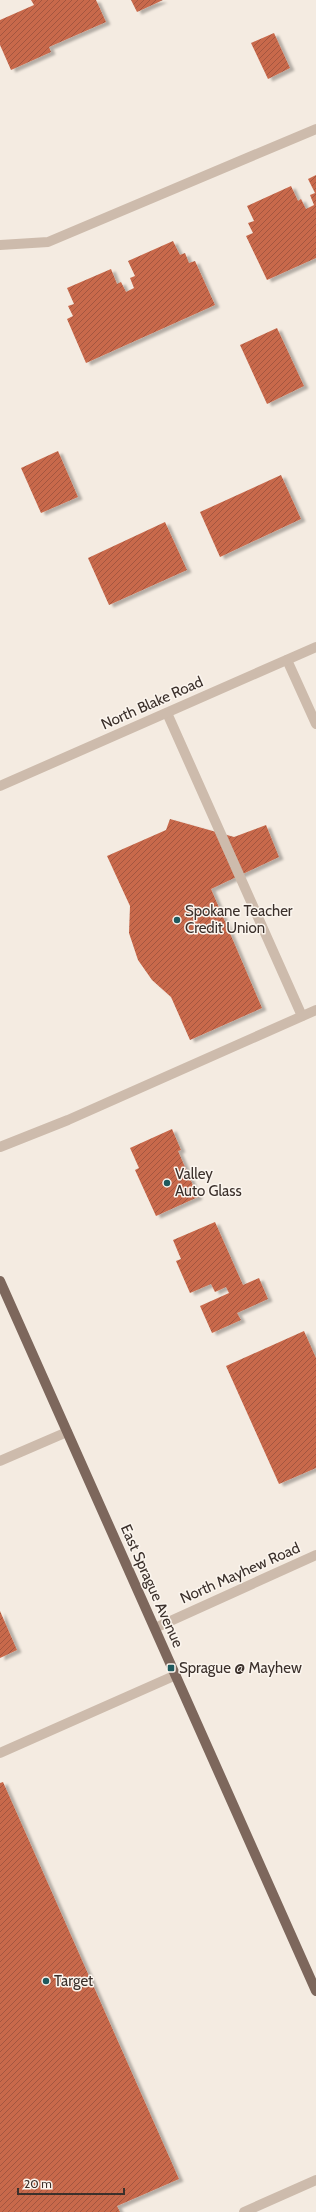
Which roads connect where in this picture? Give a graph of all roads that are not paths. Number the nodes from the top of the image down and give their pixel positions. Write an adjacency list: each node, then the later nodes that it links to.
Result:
1 (316, 129): 2 (street)
2 (0, 244)
3 (316, 647): 4 (street, North Blake Road)
4 (287, 660): 5 (street, North Blake Road); 6 (street)
5 (167, 713): 7 (street, North Blake Road); 9 (street)
6 (316, 724)
7 (0, 786)
8 (316, 1010): 9 (street)
9 (302, 1016): 10 (street)
10 (0, 1147)
11 (0, 1281): 12 (main road, East Sprague Avenue)
12 (68, 1432): 13 (street); 15 (main road, East Sprague Avenue)
13 (0, 1461)
14 (314, 1559): 15 (street, North Mayhew Road)
15 (155, 1628): 16 (main road, East Sprague Avenue)
16 (176, 1675): 17 (street); 18 (main road, East Sprague Avenue)
17 (0, 1753)
18 (316, 1991)
19 (316, 2180): 20 (street)
20 (246, 2212)

